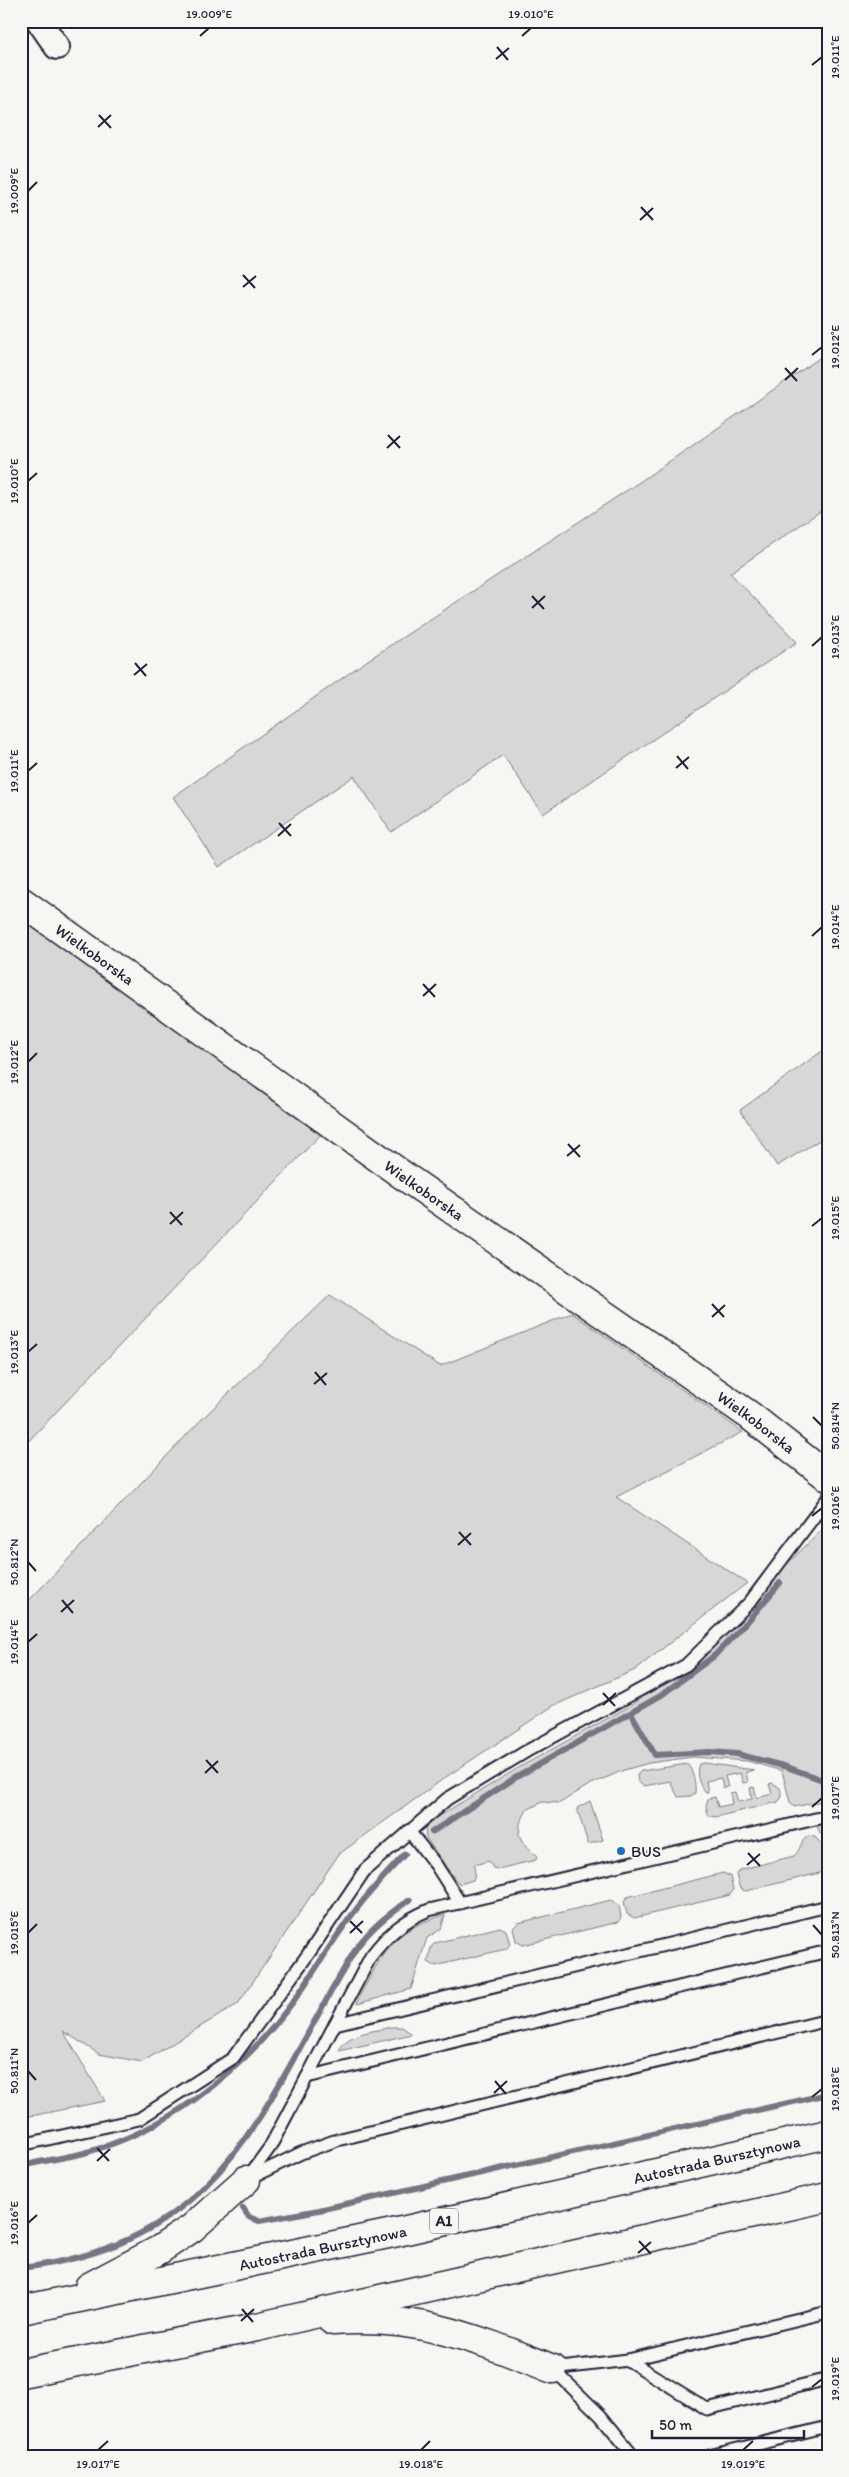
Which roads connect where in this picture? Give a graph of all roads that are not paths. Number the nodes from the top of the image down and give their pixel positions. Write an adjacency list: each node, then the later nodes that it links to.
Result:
1 (40, 21): 2 (street)
2 (57, 47)
3 (21, 901): 4 (main road, Wielkoborska)
4 (828, 1477)
5 (828, 1498): 7 (lane)
6 (828, 1816): 8 (lane)
7 (409, 1831): 8 (lane); 15 (lane)
8 (460, 1903): 12 (lane)
9 (828, 1906): 12 (lane)
10 (828, 1951): 13 (lane)
11 (828, 2020): 16 (lane)
12 (335, 2024): 13 (lane)
13 (307, 2077): 16 (lane)
14 (828, 2134): 18 (main road, Autostrada Bursztynowa / A1)
15 (21, 2146)
16 (246, 2180): 18 (main road)
17 (828, 2197): 21 (main road)
18 (59, 2303): 19 (main road, Autostrada Bursztynowa / A1)
19 (21, 2310)
20 (828, 2312): 22 (lane)
21 (257, 2327): 23 (main road); 24 (main road)
22 (628, 2360): 23 (lane); 25 (lane)
23 (553, 2369): 27 (lane)
24 (21, 2373)
25 (828, 2379)
26 (828, 2427): 28 (lane)
27 (634, 2455)
28 (709, 2456)

